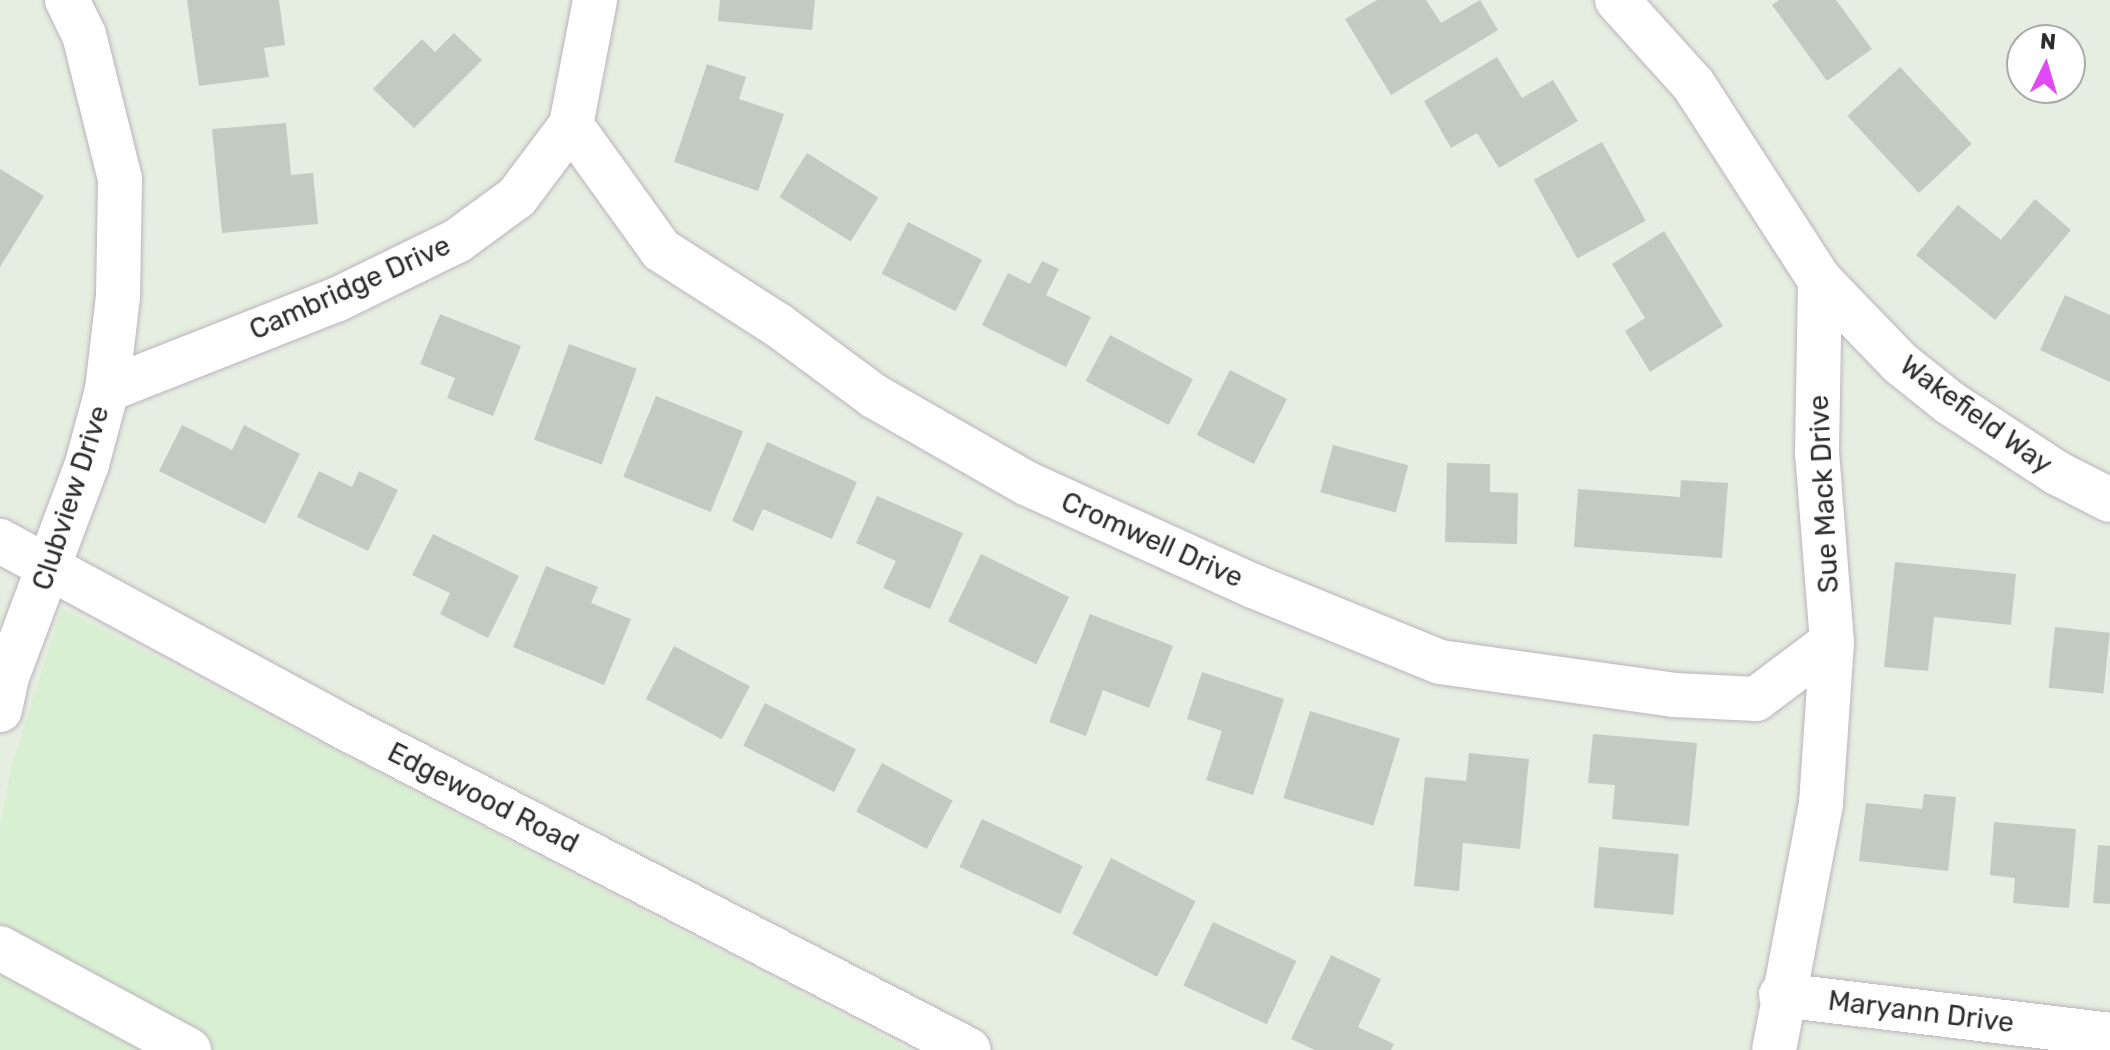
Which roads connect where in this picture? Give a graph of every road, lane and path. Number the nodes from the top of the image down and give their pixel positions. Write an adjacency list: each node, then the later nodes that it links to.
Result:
1 (67, 0): 6 (street, Clubview Drive)
2 (595, 0): 4 (street, Cambridge Drive)
3 (1617, 0): 5 (street)
4 (571, 125): 6 (street, Cambridge Drive); 11 (street, Cromwell Drive)
5 (1820, 280): 7 (street, Wakefield Way); 11 (street, Sue Mack Drive)
6 (107, 390): 9 (street, Clubview Drive)
7 (2110, 500)
8 (0, 541): 9 (street, Edgewood Road)
9 (49, 568): 10 (street); 12 (street, Clubview Drive); 17 (street, Edgewood Road)
10 (0, 608)
11 (1832, 642): 14 (street, Sue Mack Drive)
12 (0, 710)
13 (0, 948): 16 (street)
14 (1781, 995): 15 (street, Maryann Drive); 18 (street, Sue Mack Drive)
15 (2110, 1035)
16 (189, 1050)
17 (969, 1050)
18 (1774, 1050)

